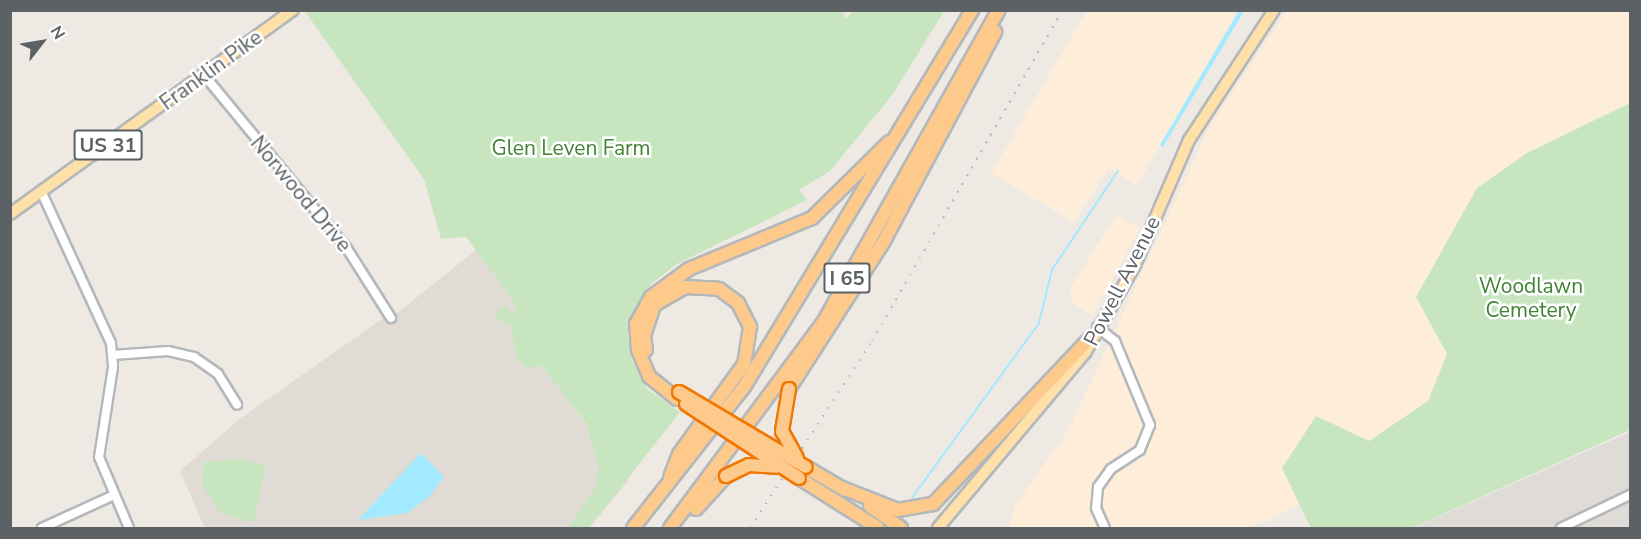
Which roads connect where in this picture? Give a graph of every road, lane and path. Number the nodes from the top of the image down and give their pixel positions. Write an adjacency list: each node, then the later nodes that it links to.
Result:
1 (293, 10): 6 (main road, Franklin Pike / US 31)
2 (972, 10): 7 (highway, I 65)
3 (999, 10): 23 (highway, I 65)
4 (1006, 10): 15 (highway, bridge)
5 (1274, 10): 11 (main road, Powell Avenue)
6 (204, 75): 8 (main road, Franklin Pike / US 31); 10 (street, Norwood Drive)
7 (910, 119): 13 (highway); 17 (highway, I 65)
8 (41, 191): 9 (main road, Franklin Pike / US 31); 12 (street)
9 (10, 214)
10 (392, 318)
11 (1094, 332): 16 (highway); 27 (main road, Powell Avenue); 28 (street)
12 (113, 355): 14 (street); 18 (street)
13 (678, 395): 15 (highway, bridge); 17 (highway)
14 (237, 405)
15 (802, 472): 16 (highway); 24 (highway, bridge); 25 (highway)
16 (840, 487): 26 (highway)
17 (664, 491): 22 (highway, I 65)
18 (114, 495): 20 (street); 21 (street)
19 (1630, 495): 29 (street)
20 (42, 528)
21 (129, 528)
22 (633, 528)
23 (670, 528)
24 (680, 528)
25 (878, 528)
26 (901, 528)
27 (938, 528)
28 (1105, 528)
29 (1561, 528)

